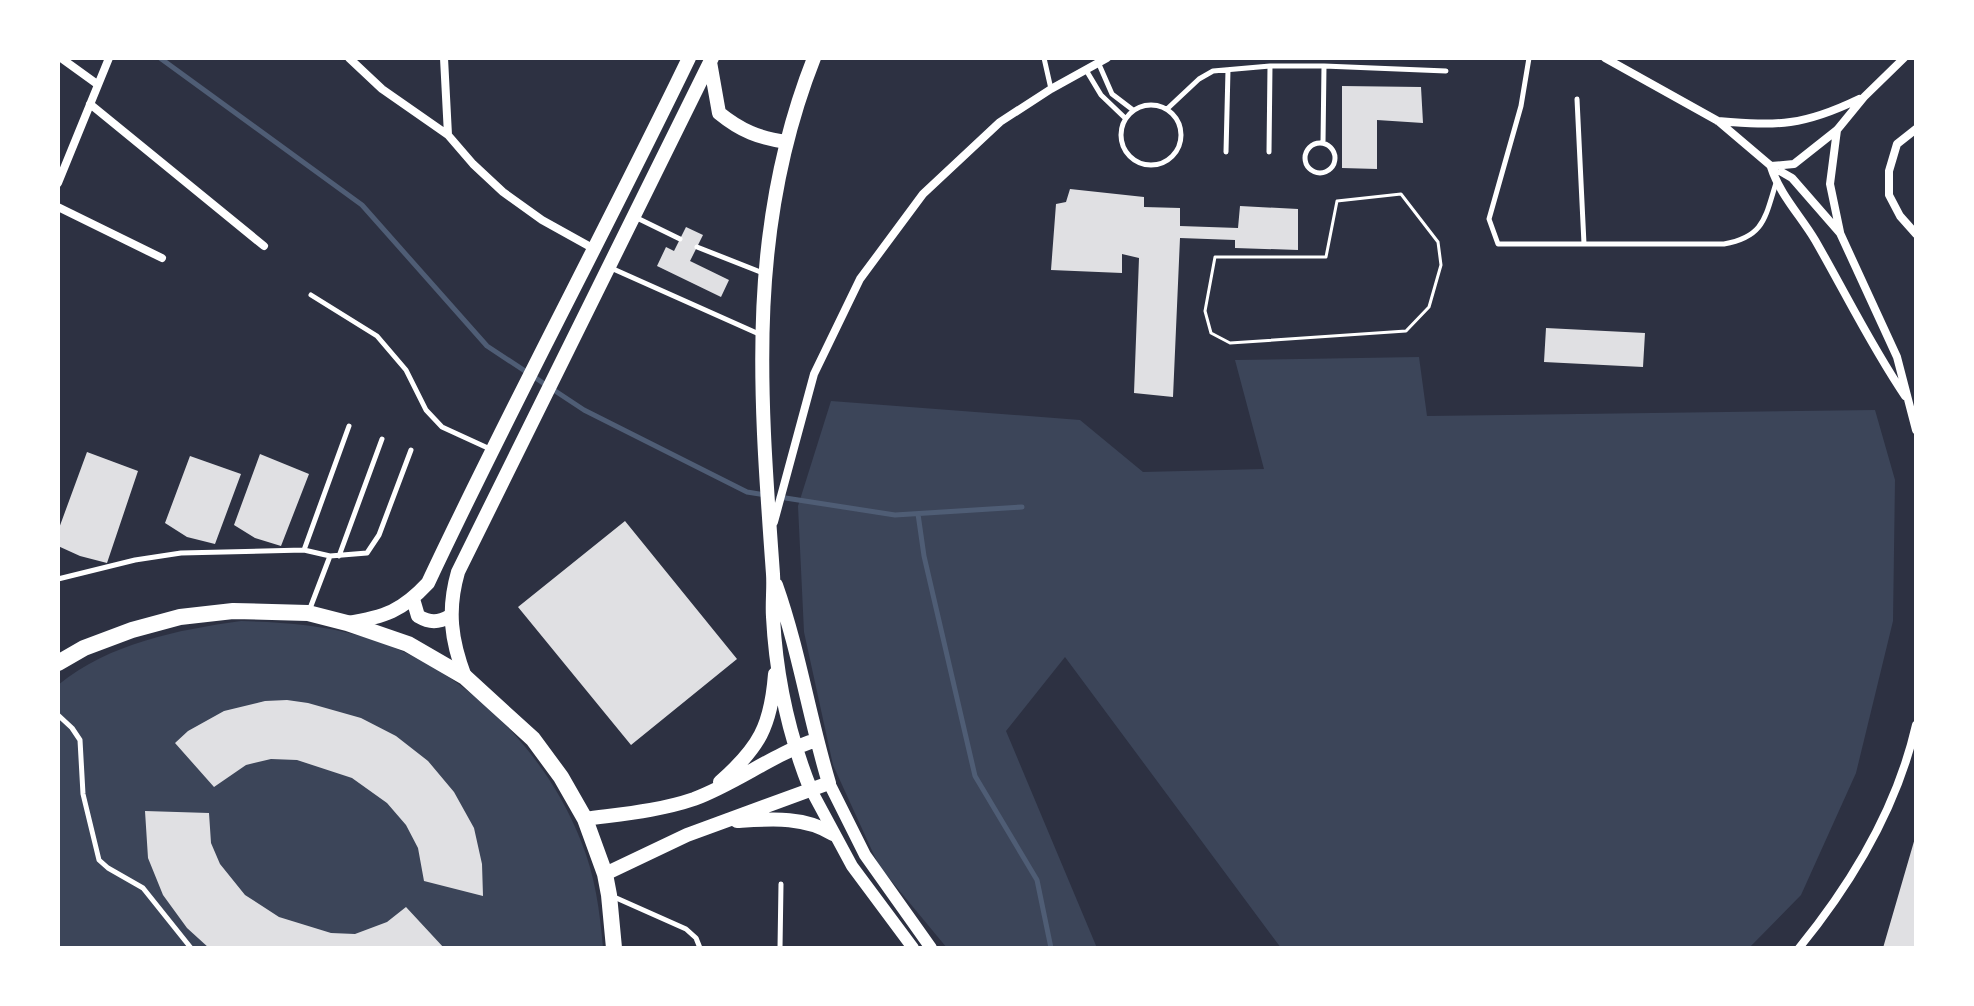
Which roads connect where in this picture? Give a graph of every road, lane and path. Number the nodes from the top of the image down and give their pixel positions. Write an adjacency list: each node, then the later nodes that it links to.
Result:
1 (61, 58): 19 (street)
2 (109, 58): 19 (street)
3 (349, 58): 30 (street)
4 (444, 58): 30 (street)
5 (689, 58): 46 (main road)
6 (814, 58): 31 (main road)
7 (1044, 58): 20 (lane)
8 (1107, 58): 13 (street)
9 (1529, 58): 43 (lane)
10 (1605, 58): 27 (street)
11 (1904, 58): 21 (street)
12 (711, 60): 31 (main road); 39 (main road)
13 (1098, 62): 16 (street); 25 (lane)
14 (1270, 66): 15 (lane); 17 (lane); 34 (lane)
15 (1324, 66): 18 (lane); 32 (lane)
16 (1086, 69): 20 (street); 26 (lane)
17 (1228, 70): 24 (lane); 33 (lane)
18 (1446, 71)
19 (97, 84): 23 (street)
20 (1051, 89): 59 (street)
21 (1864, 97): 27 (street); 29 (street)
22 (1577, 99): 43 (lane)
23 (90, 104): 36 (street); 44 (street)
24 (1167, 109): 25 (lane); 26 (lane)
25 (1133, 110): 26 (lane)
26 (1125, 118)
27 (1718, 121): 35 (street)
28 (1916, 129): 41 (street)
29 (1837, 130): 35 (street); 40 (street)
30 (448, 135): 46 (street)
31 (787, 142): 50 (main road)
32 (1323, 143): 32 (lane)
33 (1226, 152)
34 (1269, 152)
35 (1771, 166): 37 (street); 40 (street)
36 (58, 183)
37 (1776, 183): 43 (lane); 53 (street)
38 (58, 207): 48 (street)
39 (634, 217): 42 (lane); 49 (main road)
40 (1840, 233): 53 (street)
41 (1916, 234)
42 (680, 239)
43 (1584, 244)
44 (264, 246)
45 (697, 247): 50 (lane)
46 (596, 250): 57 (main road)
47 (1215, 257): 47 (path)
48 (162, 258)
49 (610, 268): 52 (lane); 67 (main road)
50 (764, 273): 52 (main road)
51 (311, 295): 57 (lane)
52 (761, 335): 59 (main road)
53 (1910, 403): 55 (street)
54 (349, 426): 60 (lane)
55 (1916, 430)
56 (382, 439): 62 (lane)
57 (491, 449): 65 (main road)
58 (411, 450): 62 (lane)
59 (769, 541): 63 (main road)
60 (304, 550): 61 (lane); 64 (lane)
61 (330, 556): 62 (lane); 66 (lane)
62 (339, 556)
63 (773, 575): 69 (main road); 74 (main road)
64 (58, 579)
65 (413, 599): 67 (main road); 68 (main road)
66 (308, 613): 68 (main road); 70 (main road)
67 (450, 616): 71 (main road)
68 (347, 623): 71 (main road)
69 (777, 653): 75 (main road); 78 (main road)
70 (58, 663)
71 (465, 677): 79 (main road)
72 (58, 715): 85 (lane)
73 (1916, 725): 91 (street)
74 (816, 740): 75 (main road); 76 (main road)
75 (794, 748): 77 (main road); 78 (main road)
76 (829, 783): 77 (main road); 90 (street)
77 (810, 788): 80 (main road); 81 (street)
78 (708, 793): 79 (main road)
79 (585, 819): 82 (main road)
80 (721, 822): 81 (main road); 82 (main road)
81 (833, 834): 89 (street)
82 (605, 874): 84 (main road)
83 (781, 884): 88 (lane)
84 (609, 895): 86 (main road); 87 (lane)
85 (191, 948)
86 (614, 948)
87 (700, 948)
88 (780, 948)
89 (913, 948)
90 (931, 948)
91 (1799, 948)

